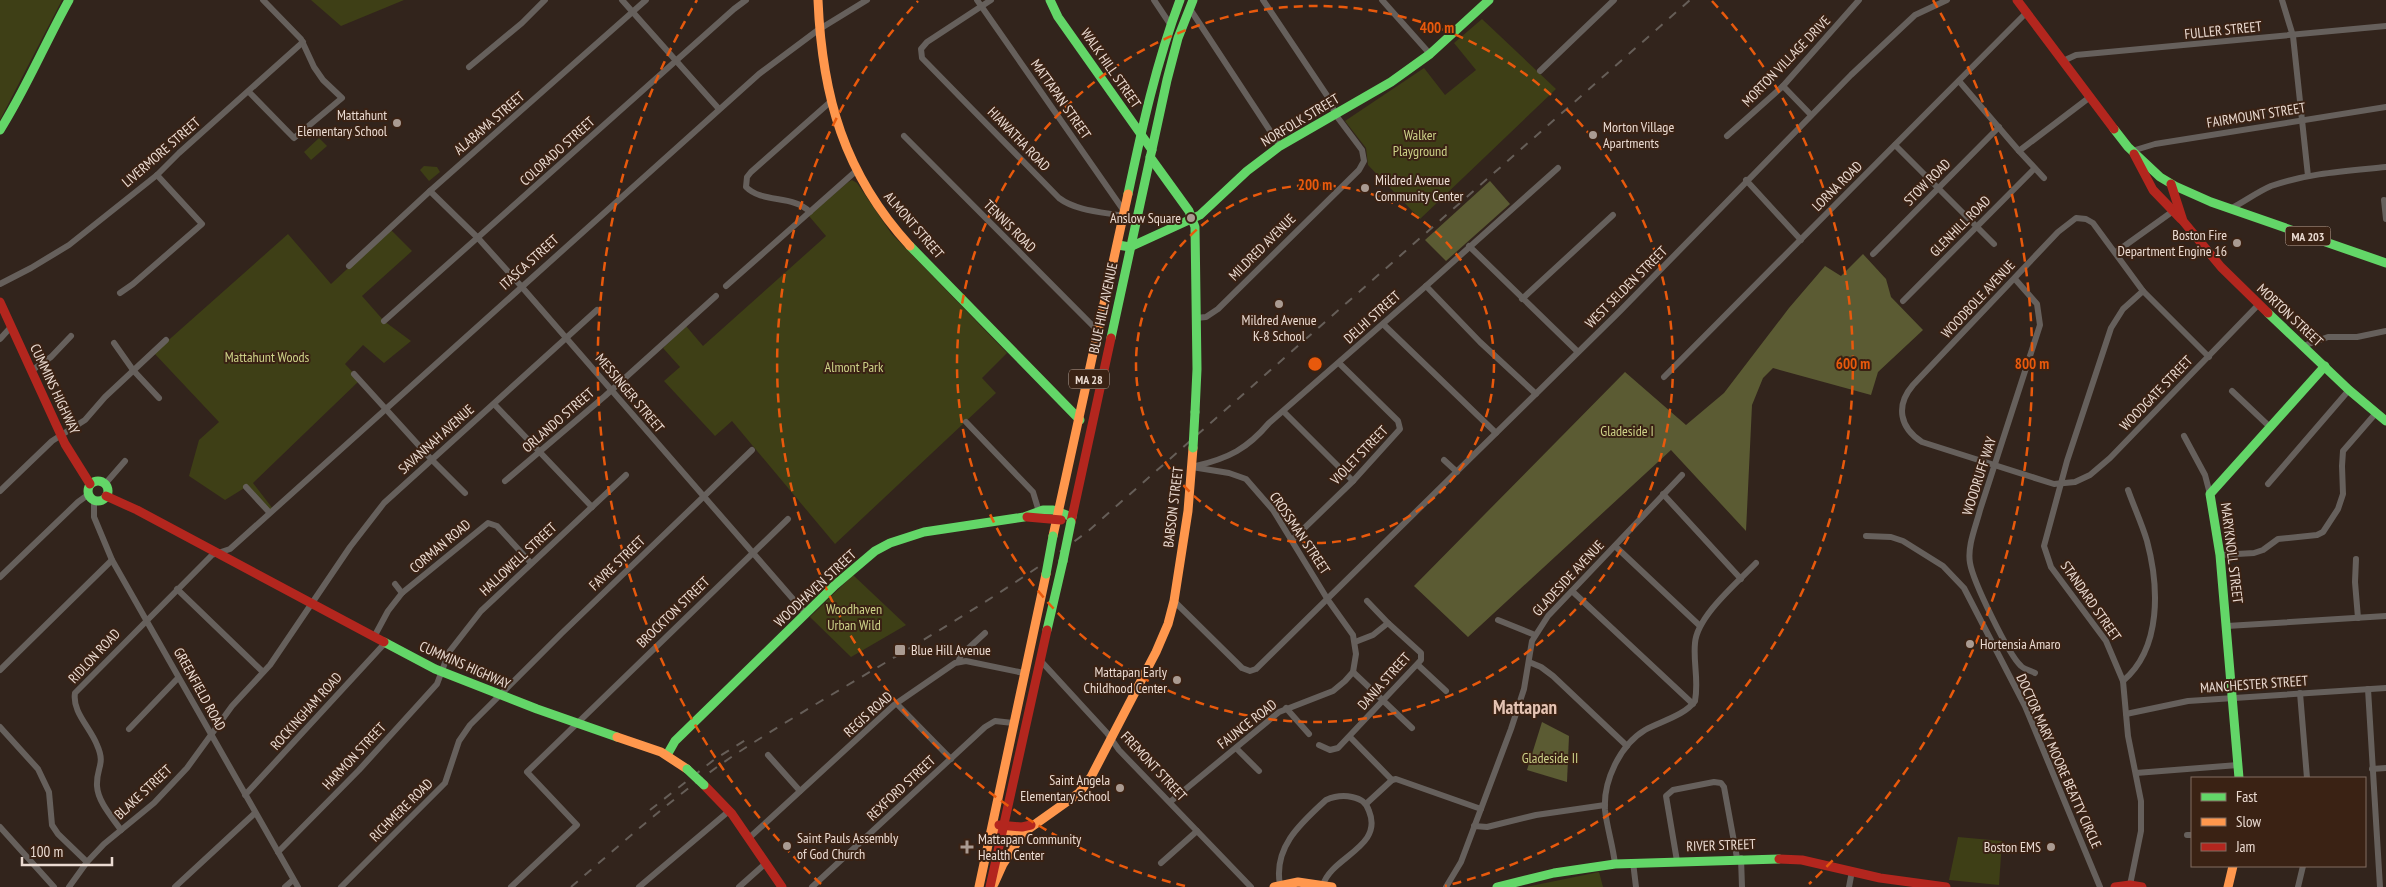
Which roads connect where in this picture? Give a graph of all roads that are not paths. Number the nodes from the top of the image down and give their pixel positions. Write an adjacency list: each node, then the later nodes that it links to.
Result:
1 (69, 0): 47 (main road)
2 (263, 0): 30 (street)
3 (545, 0): 34 (street)
4 (622, 0): 24 (street)
5 (646, 0): 24 (street, ALABAMA STREET)
6 (746, 0): 32 (street, COLORADO STREET)
7 (818, 0): 28 (main road, ALMONT STREET)
8 (867, 0): 28 (street, ITASCA STREET)
9 (977, 0): 23 (street, MATTAPAN STREET)
10 (991, 0): 23 (street)
11 (1050, 0): 48 (main road, WALK HILL STREET)
12 (1154, 0): 26 (street)
13 (1180, 0): 26 (main road, BLUE HILL AVENUE / MA 28)
14 (1263, 0): 43 (street)
15 (1382, 0): 31 (street)
16 (1489, 0): 31 (main road, NORFOLK STREET)
17 (1614, 0): 35 (street)
18 (1859, 0): 37 (street, MORTON VILLAGE DRIVE)
19 (1947, 0): 44 (street, WEST SELDEN STREET)
20 (2017, 0): 25 (main road, MORTON STREET / MA 203)
21 (2282, 0): 29 (street)
22 (1191, 4): 52 (street); 55 (main road, BLUE HILL AVENUE / MA 28)
23 (982, 6): 71 (street, MATTAPAN STREET); 71 (street, HIAWATHA ROAD)
24 (633, 12): 32 (street); 66 (street, ALABAMA STREET)
25 (2027, 12): 33 (main road, MORTON STREET / MA 203); 36 (street, LORNA ROAD)
26 (1170, 24): 48 (main road, BLUE HILL AVENUE / MA 28)
27 (2386, 26): 29 (street, FULLER STREET)
28 (818, 30): 40 (main road, ALMONT STREET); 42 (street, ITASCA STREET)
29 (2293, 36): 33 (street, FULLER STREET); 45 (street)
30 (303, 42): 38 (street, LIVERMORE STREET); 38 (street)
31 (1430, 54): 43 (main road, NORFOLK STREET)
32 (677, 60): 42 (street); 76 (street, COLORADO STREET)
33 (2064, 61): 39 (main road, MORTON STREET / MA 203)
34 (470, 66)
35 (1540, 71)
36 (1959, 81): 46 (street); 51 (street, LORNA ROAD)
37 (1783, 86): 44 (street); 50 (street, MORTON VILLAGE DRIVE)
38 (249, 92): 60 (street, LIVERMORE STREET)
39 (2090, 97): 53 (street); 54 (main road, MORTON STREET / MA 203)
40 (829, 103): 59 (main road, ALMONT STREET); 70 (street)
41 (2386, 107): 45 (street, FAIRMOUNT STREET)
42 (719, 109): 88 (street, ITASCA STREET)
43 (1335, 114): 52 (main road, NORFOLK STREET); 99 (street, MILDRED AVENUE)
44 (1812, 115): 63 (street, WEST SELDEN STREET)
45 (2301, 120): 54 (street, FAIRMOUNT STREET); 61 (street)
46 (1998, 127): 53 (street); 65 (street, STOW ROAD)
47 (0, 130)
48 (1142, 135): 55 (main road, WALK HILL STREET); 71 (main road, BLUE HILL AVENUE / MA 28)
49 (904, 136): 104 (street, TENNIS ROAD)
50 (1727, 136)
51 (1895, 145): 65 (street); 77 (street, LORNA ROAD)
52 (1280, 146): 73 (main road, NORFOLK STREET)
53 (2018, 151): 58 (street)
54 (2134, 151): 64 (main road, MORTON STREET / MA 203); 69 (main road, MORTON STREET)
55 (1151, 153): 73 (main road, BABSON STREET); 81 (main road, BLUE HILL AVENUE / MA 28)
56 (2386, 167): 61 (street)
57 (1558, 168): 80 (street, DELHI STREET)
58 (2034, 169): 62 (street); 75 (street, GLENHILL ROAD)
59 (856, 171): 70 (street); 128 (main road, ALMONT STREET)
60 (157, 175): 87 (street, LIVERMORE STREET); 92 (street)
61 (2308, 176): 68 (street)
62 (2044, 178)
63 (1746, 180): 77 (street); 111 (street, WEST SELDEN STREET)
64 (2170, 184): 68 (main road, MA 203); 69 (main road)
65 (1938, 189): 75 (street); 83 (street, STOW ROAD)
66 (430, 192): 76 (street, MESSINGER STREET); 85 (street, ALABAMA STREET)
67 (2384, 200): 74 (street)
68 (2229, 209): 84 (main road, MA 203)
69 (2175, 210): 82 (street); 97 (main road, MORTON STREET)
70 (810, 212): 89 (street)
71 (1124, 214): 79 (main road, BLUE HILL AVENUE / MA 28)
72 (1613, 215): 94 (street)
73 (1193, 219): 81 (main road, NORFOLK STREET); 99 (main road, BABSON STREET)
74 (2386, 219)
75 (1978, 227): 78 (street); 95 (street, GLENHILL ROAD)
76 (478, 238): 88 (street, MESSINGER STREET); 100 (street, COLORADO STREET)
77 (1801, 240): 118 (street, LORNA ROAD)
78 (1994, 244)
79 (1118, 245): 81 (main road); 104 (main road, BLUE HILL AVENUE / MA 28)
80 (1469, 246): 90 (street, DELHI STREET); 94 (street)
81 (1130, 247): 165 (main road, BLUE HILL AVENUE / MA 28)
82 (2116, 252): 86 (street, WOODBOLE AVENUE); 91 (street, WOODBOLE AVENUE)
83 (1873, 254)
84 (2386, 263)
85 (349, 266)
86 (2014, 279): 140 (street, WOODRUFF WAY); 140 (street, WOODBOLE AVENUE)
87 (0, 284)
88 (521, 286): 106 (street, MESSINGER STREET); 125 (street, ITASCA STREET)
89 (726, 286)
90 (1426, 286): 101 (street, DELHI STREET); 122 (street)
91 (2143, 291): 112 (street, WOODBOLE AVENUE); 150 (street, STANDARD STREET)
92 (120, 293)
93 (716, 296): 121 (street, ORLANDO STREET)
94 (1522, 299): 111 (street)
95 (1903, 300)
96 (0, 302): 102 (main road, CUMMINS HIGHWAY)
97 (2259, 304): 110 (main road, MORTON STREET); 112 (street, WOODGATE STREET)
98 (597, 310): 106 (street, SAVANNAH AVENUE)
99 (1196, 318): 141 (main road, BABSON STREET, bridge)
100 (384, 321)
101 (1383, 324): 113 (street, DELHI STREET); 132 (street)
102 (11, 327): 107 (street); 116 (main road, CUMMINS HIGHWAY)
103 (2386, 331): 110 (street)
104 (1099, 332): 128 (main road, BLUE HILL AVENUE / MA 28)
105 (72, 336): 116 (street)
106 (567, 338): 121 (street, MESSINGER STREET); 124 (street, SAVANNAH AVENUE)
107 (0, 339)
108 (166, 340): 115 (street)
109 (114, 343): 115 (street)
110 (2303, 346): 114 (main road, MORTON STREET)
111 (1578, 352): 122 (street, WEST SELDEN STREET)
112 (2209, 357): 150 (street, WOODGATE STREET)
113 (1339, 363): 126 (street, DELHI STREET); 146 (street, VIOLET STREET)
114 (2325, 366): 120 (main road, MORTON STREET); 131 (main road, MARYKNOLL STREET)
115 (133, 370): 123 (street); 133 (street)
116 (31, 371): 133 (main road, CUMMINS HIGHWAY)
117 (354, 374): 125 (street)
118 (1664, 377)
119 (2232, 390): 131 (street)
120 (2349, 390): 127 (main road, MORTON STREET); 149 (street)
121 (610, 391): 136 (street, ORLANDO STREET); 159 (street, MESSINGER STREET)
122 (1536, 394): 132 (street, WEST SELDEN STREET)
123 (159, 398)
124 (494, 404): 136 (street); 137 (street, SAVANNAH AVENUE)
125 (385, 409): 137 (street); 161 (street, ITASCA STREET)
126 (1284, 412): 141 (street, DELHI STREET); 146 (street)
127 (2376, 413): 129 (main road, MORTON STREET); 171 (street)
128 (1080, 420): 163 (main road, BLUE HILL AVENUE / MA 28)
129 (2386, 421)
130 (966, 422): 162 (street)
131 (2272, 428): 156 (main road, MARYKNOLL STREET)
132 (1496, 433): 142 (street, WEST SELDEN STREET)
133 (61, 435): 147 (main road, CUMMINS HIGHWAY); 153 (street)
134 (2184, 436): 156 (street)
135 (752, 450): 159 (street, FAVRE STREET)
136 (540, 453): 145 (street, ORLANDO STREET); 160 (street)
137 (432, 460): 154 (street); 185 (street, SAVANNAH AVENUE)
138 (1444, 460): 142 (street)
139 (125, 461): 148 (street)
140 (1994, 466): 150 (street, WOODBOLE AVENUE); 207 (street, WOODRUFF WAY)
141 (1192, 467): 167 (street, CROSSMAN STREET); 184 (main road, BABSON STREET)
142 (1457, 472): 182 (street, WEST SELDEN STREET)
143 (626, 475): 160 (street, HALLOWELL STREET)
144 (1682, 475): 155 (street, GLADESIDE AVENUE)
145 (505, 481)
146 (1354, 481): 167 (street, VIOLET STREET)
147 (90, 484): 148 (main road); 158 (main road)
148 (105, 484): 157 (main road)
149 (2268, 484)
150 (2061, 485): 210 (street, STANDARD STREET)
151 (246, 487): 161 (street)
152 (2128, 490): 210 (street)
153 (0, 491)
154 (465, 493)
155 (1664, 494): 168 (street, GLADESIDE AVENUE); 177 (street)
156 (2210, 494): 171 (main road, MARYKNOLL STREET)
157 (106, 496): 158 (main road); 169 (main road, CUMMINS HIGHWAY)
158 (91, 497): 173 (street, GREENFIELD ROAD); 176 (street)
159 (704, 497): 170 (street, MESSINGER STREET); 215 (street, FAVRE STREET)
160 (592, 507): 174 (street, HALLOWELL STREET)
161 (269, 512): 169 (street, ITASCA STREET)
162 (1039, 514): 163 (main road, WOODHAVEN STREET); 186 (main road, WOODHAVEN STREET)
163 (1058, 516): 165 (main road, WOODHAVEN STREET); 208 (main road, BLUE HILL AVENUE / MA 28, bridge)
164 (788, 519): 170 (street, BROCKTON STREET)
165 (1072, 520): 200 (main road, BLUE HILL AVENUE / MA 28, bridge)
166 (1866, 536): 300 (street, DOCTOR MARY MOORE BEATTY CIRCLE)
167 (1292, 540): 182 (street, CROSSMAN STREET)
168 (1615, 546): 180 (street, GLADESIDE AVENUE); 192 (street)
169 (218, 553): 179 (street, RIDLON ROAD); 185 (main road, CUMMINS HIGHWAY)
170 (753, 553): 186 (street, MESSINGER STREET); 223 (street, BROCKTON STREET)
171 (2220, 555): 193 (main road, MARYKNOLL STREET)
172 (2356, 559): 188 (street)
173 (112, 560): 189 (street, GREENFIELD ROAD); 203 (street)
174 (531, 563): 181 (street, CORMAN ROAD); 204 (street, HALLOWELL STREET)
175 (1756, 563): 177 (street)
176 (0, 577)
177 (1741, 579): 192 (street)
178 (395, 584): 181 (street)
179 (177, 589): 189 (street, RIDLON ROAD); 205 (street)
180 (1572, 591): 195 (street, GLADESIDE AVENUE); 219 (street)
181 (402, 593): 196 (street, CORMAN ROAD)
182 (1328, 600): 184 (street, WEST SELDEN STREET); 197 (street)
183 (1367, 600): 191 (street)
184 (1174, 601): 230 (main road, BABSON STREET)
185 (313, 604): 196 (main road, CUMMINS HIGHWAY); 205 (street, SAVANNAH AVENUE)
186 (806, 614): 234 (main road, WOODHAVEN STREET)
187 (2386, 616): 188 (street)
188 (2358, 618): 193 (street)
189 (147, 619): 209 (street, GREENFIELD ROAD); 258 (street, RIDLON ROAD)
190 (1498, 620): 195 (street)
191 (1388, 622): 197 (street); 202 (street, DANIA STREET)
192 (1700, 626): 219 (street)
193 (2227, 626): 216 (main road, MARYKNOLL STREET)
194 (984, 633): 199 (street, REGIS ROAD)
195 (1535, 635): 201 (street, GLADESIDE AVENUE)
196 (374, 636): 198 (main road, CUMMINS HIGHWAY)
197 (1355, 642): 206 (street)
198 (386, 643): 204 (main road, CUMMINS HIGHWAY); 246 (street, ROCKINGHAM ROAD)
199 (959, 660): 208 (street); 218 (street, REGIS ROAD)
200 (1040, 660): 230 (street, FREMONT STREET); 257 (main road, BLUE HILL AVENUE / MA 28)
201 (1529, 662): 232 (street); 250 (street, GLADESIDE AVENUE)
202 (1418, 664): 213 (street); 217 (street, DANIA STREET)
203 (0, 670)
204 (442, 671): 215 (main road, CUMMINS HIGHWAY); 262 (street, HARMON STREET)
205 (263, 672): 227 (street, BLAKE STREET)
206 (1353, 672): 217 (street); 220 (street, FAUNCE ROAD)
207 (2035, 673)
208 (1024, 674): 222 (main road, BLUE HILL AVENUE / MA 28)
209 (178, 678): 226 (street); 227 (street, GREENFIELD ROAD)
210 (2123, 681): 221 (street, STANDARD STREET)
211 (2386, 688): 212 (street, MANCHESTER STREET)
212 (2368, 689): 214 (street, MANCHESTER STREET); 239 (street)
213 (1446, 691)
214 (2300, 693): 216 (street, MANCHESTER STREET); 243 (street)
215 (499, 695): 223 (main road, CUMMINS HIGHWAY); 285 (street, RICHMERE ROAD)
216 (2234, 697): 221 (street, MANCHESTER STREET); 237 (main road, MARYKNOLL STREET)
217 (1384, 700): 225 (street); 229 (street, DANIA STREET)
218 (897, 704): 236 (street); 245 (street, REGIS ROAD)
219 (1693, 704): 232 (street)
220 (1286, 708): 228 (street); 233 (street, FAUNCE ROAD)
221 (2126, 714): 241 (street, STANDARD STREET)
222 (1013, 723): 236 (street, REXFORD STREET); 256 (main road, BLUE HILL AVENUE / MA 28)
223 (576, 724): 234 (main road, CUMMINS HIGHWAY); 286 (street, BROCKTON STREET)
224 (0, 726): 265 (street)
225 (1412, 728)
226 (129, 729)
227 (211, 734): 246 (street, GREENFIELD ROAD); 258 (street, BLAKE STREET)
228 (1309, 734)
229 (1350, 737): 231 (street, DANIA STREET); 244 (street)
230 (1111, 739): 247 (street, FREMONT STREET); 253 (main road, BABSON STREET)
231 (1319, 745)
232 (1627, 746): 249 (street)
233 (1236, 748): 240 (street); 247 (street, FAUNCE ROAD)
234 (667, 755): 251 (main road, CUMMINS HIGHWAY, bridge)
235 (768, 755): 245 (street)
236 (951, 759): 290 (street, REXFORD STREET)
237 (2238, 765): 241 (street); 242 (main road, MARYKNOLL STREET)
238 (2386, 768): 239 (street)
239 (2372, 769): 305 (street)
240 (1259, 771)
241 (2136, 773): 277 (street, STANDARD STREET)
242 (2239, 777)
243 (2307, 777)
244 (1392, 780): 248 (street); 250 (street)
245 (800, 792): 261 (street, REGIS ROAD)
246 (245, 795): 252 (street, GREENFIELD ROAD)
247 (1170, 802): 259 (street, FREMONT STREET)
248 (1367, 803): 278 (street); 279 (street)
249 (1605, 805): 254 (street); 270 (street)
250 (1481, 809): 254 (street, GLADESIDE AVENUE)
251 (729, 810): 261 (main road, CUMMINS HIGHWAY); 287 (street)
252 (255, 813): 262 (street, GREENFIELD ROAD); 282 (street)
253 (1031, 825): 257 (main road); 260 (main road, BABSON STREET)
254 (1474, 826): 294 (street, GLADESIDE AVENUE)
255 (0, 827): 280 (street)
256 (991, 827): 257 (main road); 268 (main road, BLUE HILL AVENUE / MA 28)
257 (1004, 829): 260 (main road); 271 (main road, BLUE HILL AVENUE / MA 28)
258 (121, 830): 265 (street, BLAKE STREET)
259 (1197, 830): 269 (street); 293 (street, FREMONT STREET)
260 (1023, 833): 292 (main road, BLUE HILL AVENUE)
261 (750, 838): 267 (main road, CUMMINS HIGHWAY)
262 (278, 852): 275 (street, GREENFIELD ROAD)
263 (1739, 858): 264 (main road, RIVER STREET); 264 (street); 274 (main road, RIVER STREET); 297 (street)
264 (1677, 861): 266 (main road, RIVER STREET)
265 (87, 862): 281 (street, BLAKE STREET)
266 (1633, 862): 270 (main road, RIVER STREET); 296 (street)
267 (766, 863): 288 (street); 289 (main road, CUMMINS HIGHWAY)
268 (984, 863): 271 (main road); 291 (main road, BLUE HILL AVENUE / MA 28)
269 (1161, 863)
270 (1615, 864): 295 (main road, RIVER STREET)
271 (996, 865): 292 (main road, BLUE HILL AVENUE / MA 28)
272 (2233, 867): 303 (main road)
273 (2303, 867): 304 (street)
274 (1852, 871): 276 (main road, RIVER STREET); 298 (street)
275 (293, 880): 283 (street); 284 (street, GREENFIELD ROAD)
276 (1910, 885): 299 (main road, RIVER STREET)
277 (2130, 885): 301 (main road); 302 (main road)
278 (1277, 886): 279 (main road)
279 (1327, 886)
280 (54, 887)
281 (69, 887)
282 (175, 887)
283 (285, 887)
284 (298, 887)
285 (341, 887)
286 (510, 887)
287 (638, 887)
288 (739, 887)
289 (782, 887)
290 (812, 887)
291 (979, 887)
292 (992, 887)
293 (1251, 887)
294 (1446, 887)
295 (1497, 887)
296 (1636, 887)
297 (1742, 887)
298 (1849, 887)
299 (1946, 887)
300 (2100, 887)
301 (2115, 887)
302 (2142, 887)
303 (2228, 887)
304 (2298, 887)
305 (2380, 887)

